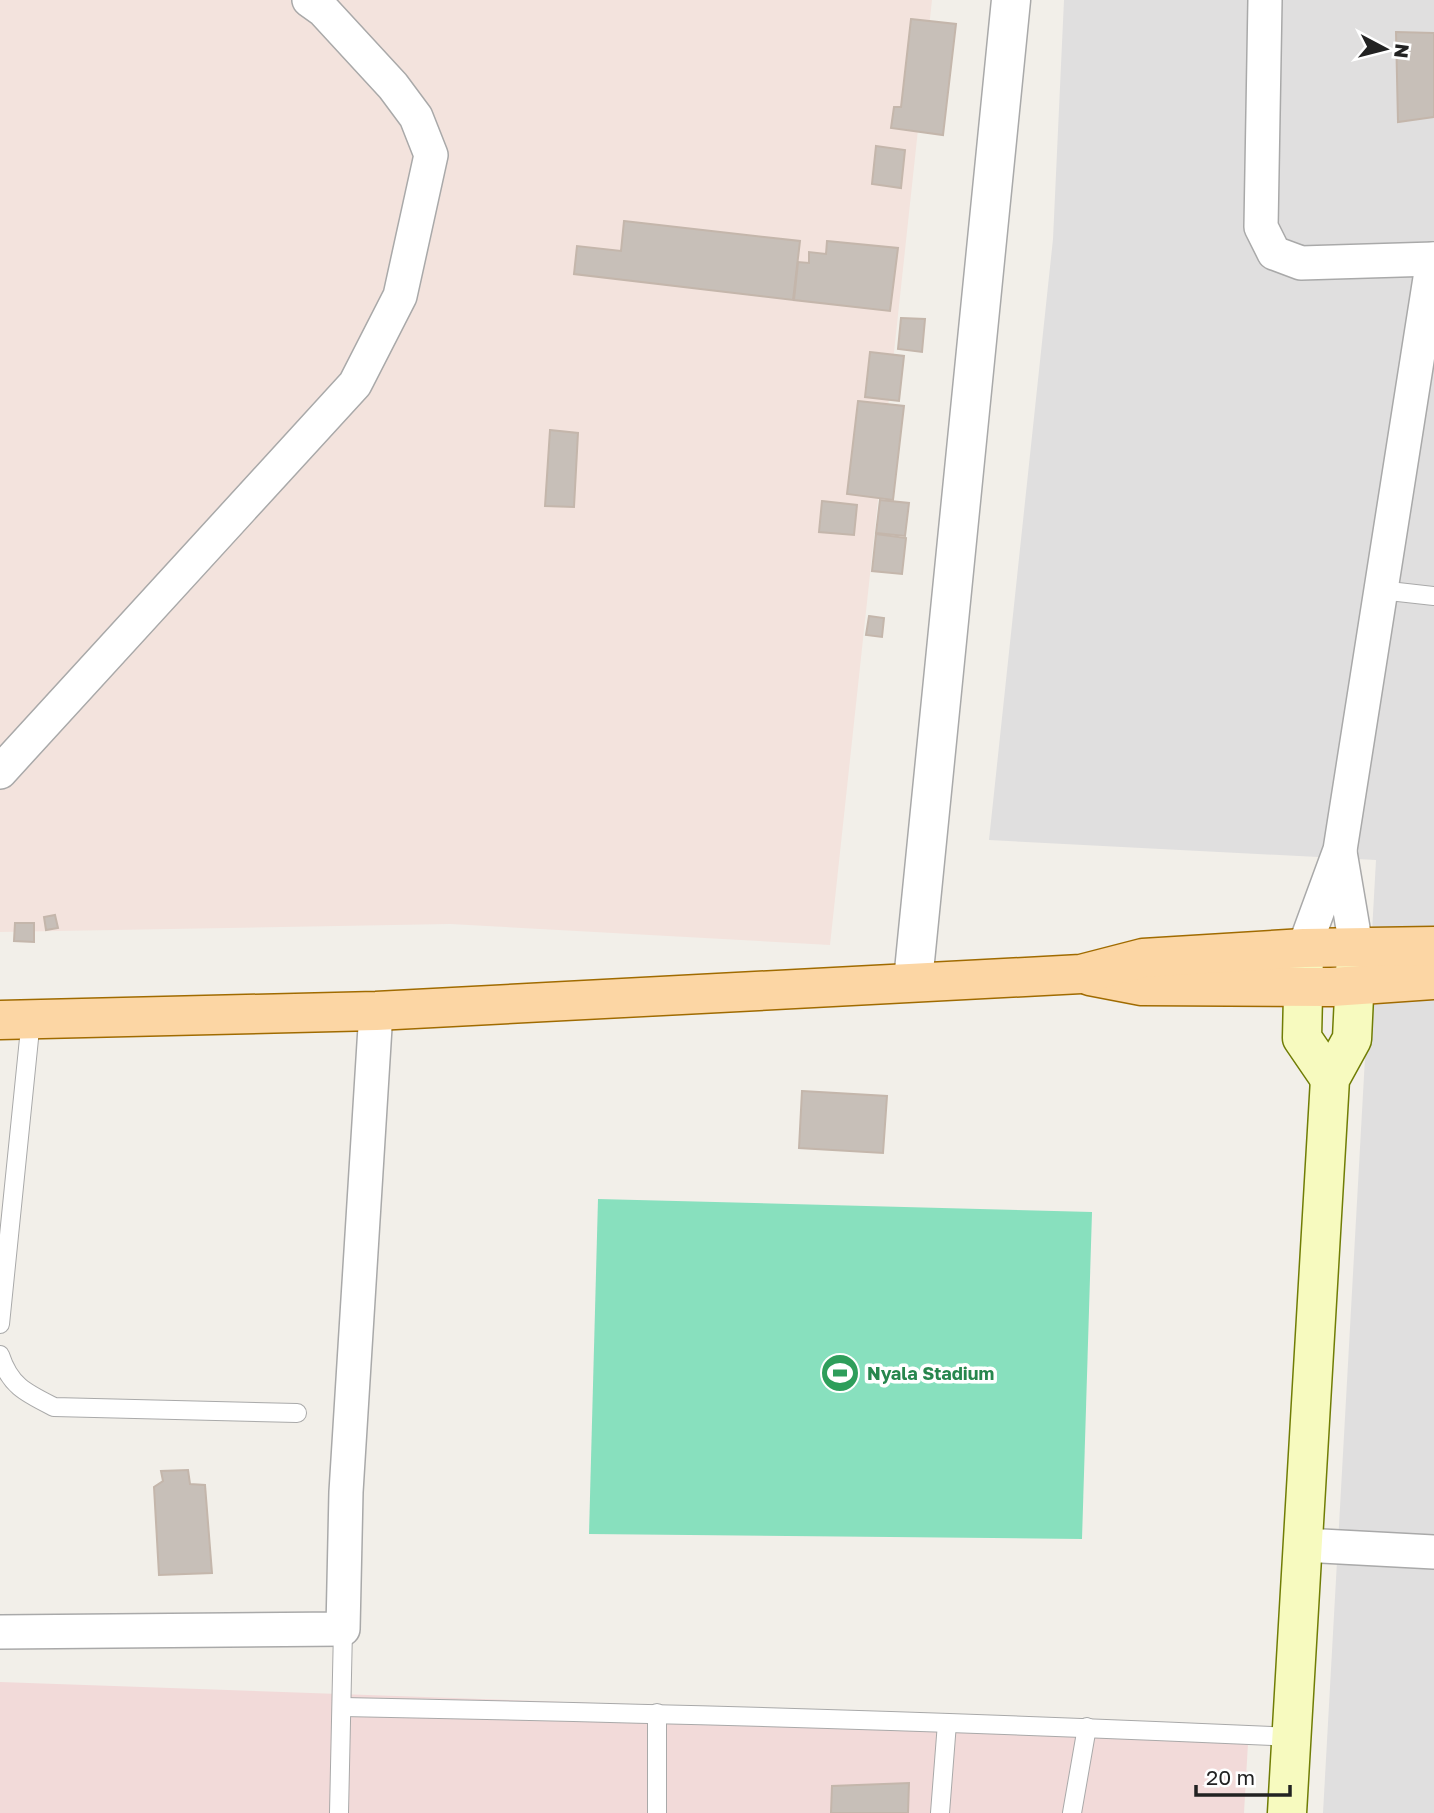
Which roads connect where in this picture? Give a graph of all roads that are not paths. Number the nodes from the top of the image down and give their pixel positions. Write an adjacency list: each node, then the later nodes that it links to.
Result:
1 (309, 0): 7 (street)
2 (1011, 0): 14 (street)
3 (1265, 0): 4 (street)
4 (1434, 259): 5 (street)
5 (1380, 590): 6 (lane); 8 (street)
6 (1434, 596)
7 (0, 772)
8 (1340, 850): 9 (street); 11 (street)
9 (1356, 946): 10 (main road); 11 (main road); 15 (main road)
10 (1434, 946)
11 (1304, 948): 12 (main road); 16 (main road)
12 (1081, 974): 14 (main road); 16 (main road)
13 (1434, 980): 15 (main road)
14 (913, 981): 17 (main road)
15 (1356, 986): 16 (main road); 19 (main road)
16 (1304, 987): 19 (main road)
17 (376, 1011): 18 (main road); 25 (street)
18 (15, 1019): 20 (lane)
19 (1330, 1079): 23 (main road)
20 (0, 1324)
21 (0, 1355): 22 (lane)
22 (297, 1413)
23 (1303, 1545): 24 (street); 31 (main road)
24 (1434, 1552)
25 (343, 1629): 26 (street); 27 (lane)
26 (0, 1632)
27 (343, 1707): 28 (lane); 32 (lane)
28 (657, 1713): 29 (lane); 33 (lane)
29 (947, 1723): 30 (lane); 34 (lane)
30 (1087, 1727): 31 (lane); 35 (lane)
31 (1292, 1737): 36 (main road)
32 (339, 1813)
33 (657, 1813)
34 (940, 1813)
35 (1072, 1813)
36 (1287, 1813)

